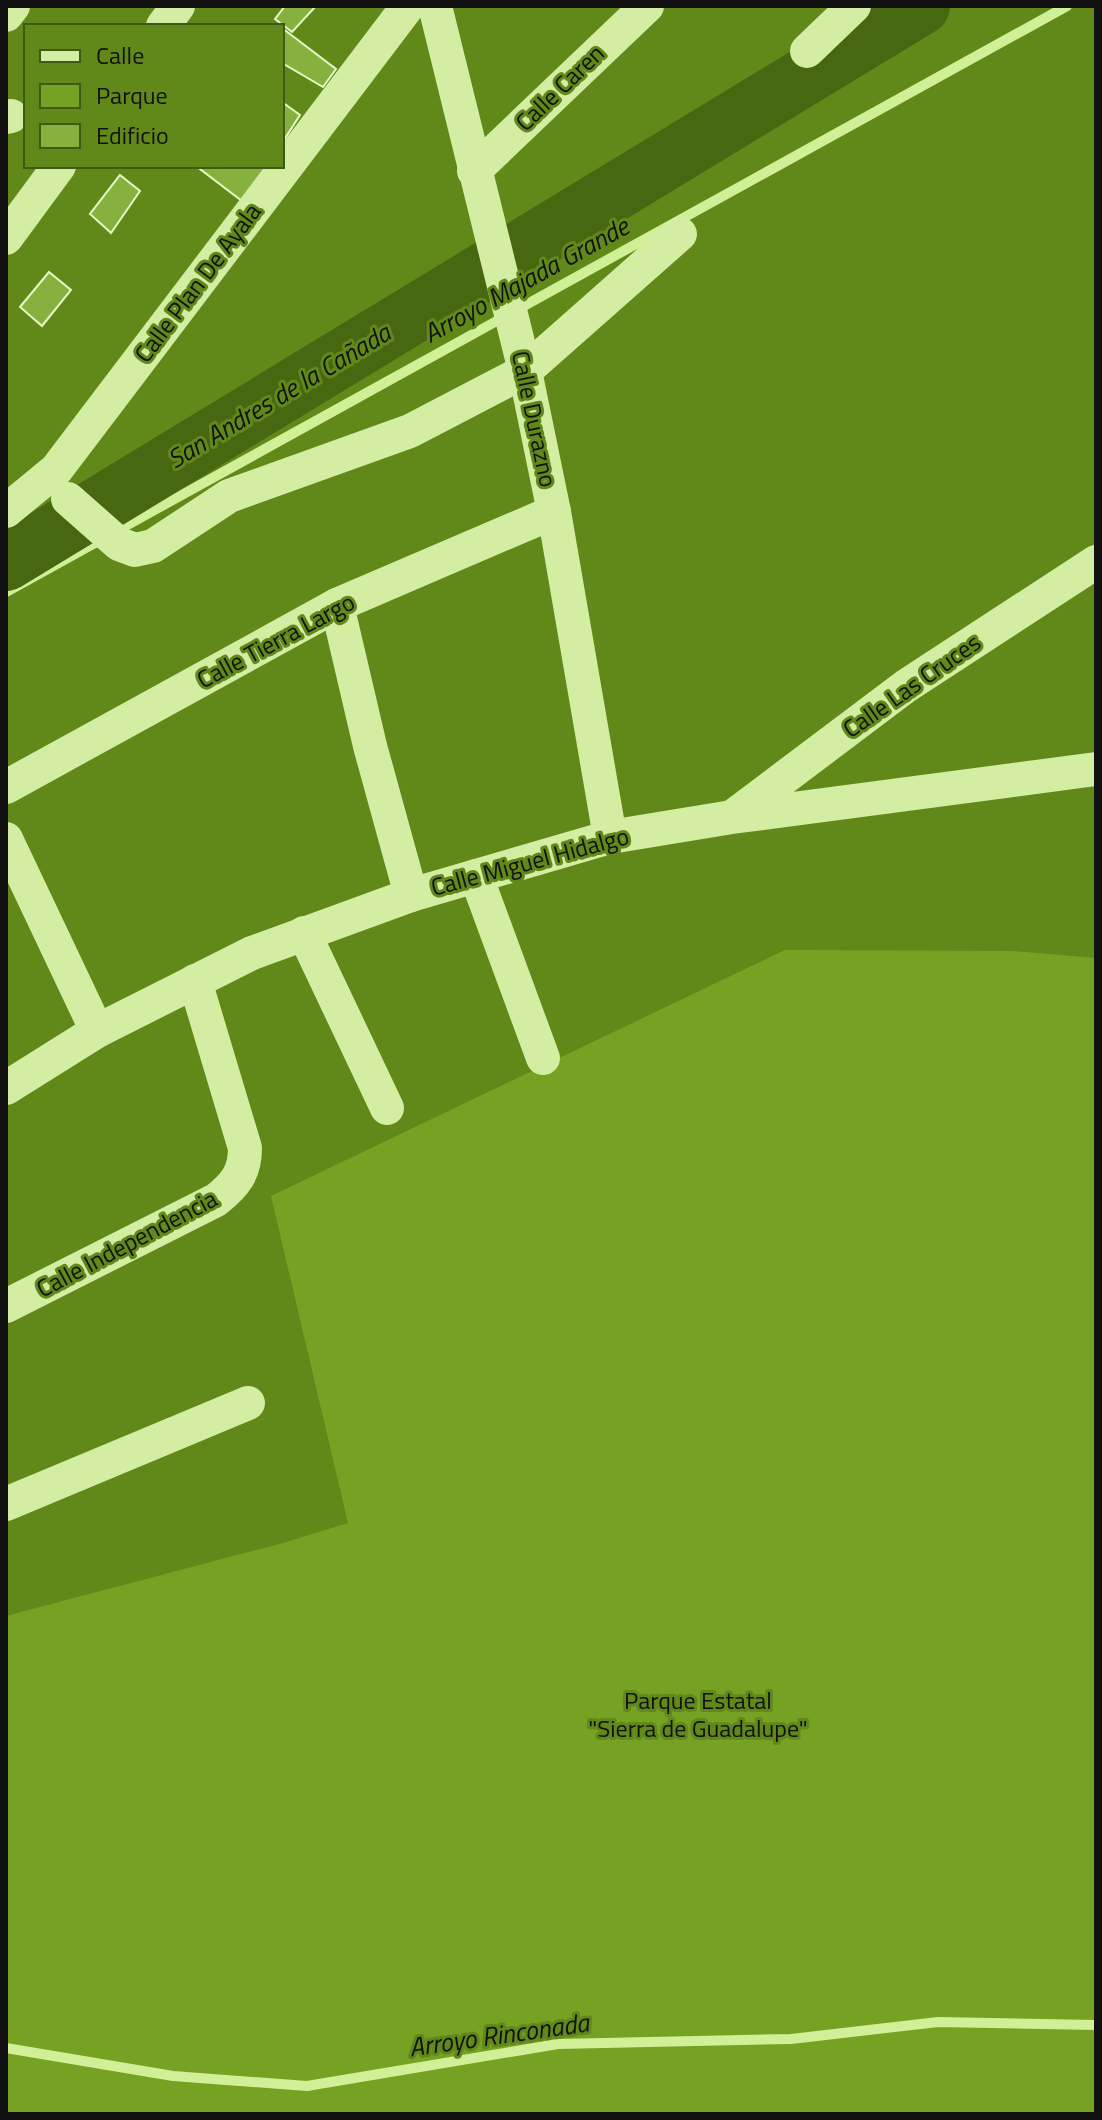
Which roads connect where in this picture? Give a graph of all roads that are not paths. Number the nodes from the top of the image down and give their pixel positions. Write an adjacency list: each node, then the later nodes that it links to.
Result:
1 (13, 6): 7 (street)
2 (178, 6): 8 (street)
3 (408, 6): 16 (street, Calle Plan De Ayala)
4 (435, 6): 11 (street, Calle Durazno)
5 (647, 6): 11 (street, Calle Caren)
6 (854, 6): 9 (street)
7 (6, 15)
8 (164, 24)
9 (807, 51)
10 (58, 168): 13 (street)
11 (474, 171): 14 (street, Calle Durazno)
12 (680, 234): 14 (street)
13 (6, 238)
14 (525, 371): 15 (street); 17 (street, Calle Durazno)
15 (68, 499)
16 (6, 511)
17 (554, 512): 19 (street, Calle Tierra Largo); 23 (street, Calle Durazno)
18 (1096, 562): 22 (street, Calle Las Cruces)
19 (337, 605): 21 (street, Calle Tierra Largo); 26 (street)
20 (1096, 769): 22 (street, Calle Miguel Hidalgo)
21 (6, 787)
22 (732, 817): 23 (street, Calle Miguel Hidalgo)
23 (610, 837): 25 (street, Calle Miguel Hidalgo)
24 (6, 839): 29 (street)
25 (476, 876): 26 (street, Calle Miguel Hidalgo); 30 (street)
26 (411, 895): 27 (street, Calle Miguel Hidalgo)
27 (304, 933): 28 (street, Calle Miguel Hidalgo); 32 (street)
28 (195, 981): 29 (street, Calle Miguel Hidalgo); 33 (street, Calle Independencia)
29 (97, 1031): 31 (street, Calle Miguel Hidalgo)
30 (543, 1058)
31 (6, 1088)
32 (387, 1108)
33 (6, 1306)
34 (248, 1403): 35 (street)
35 (6, 1504)

